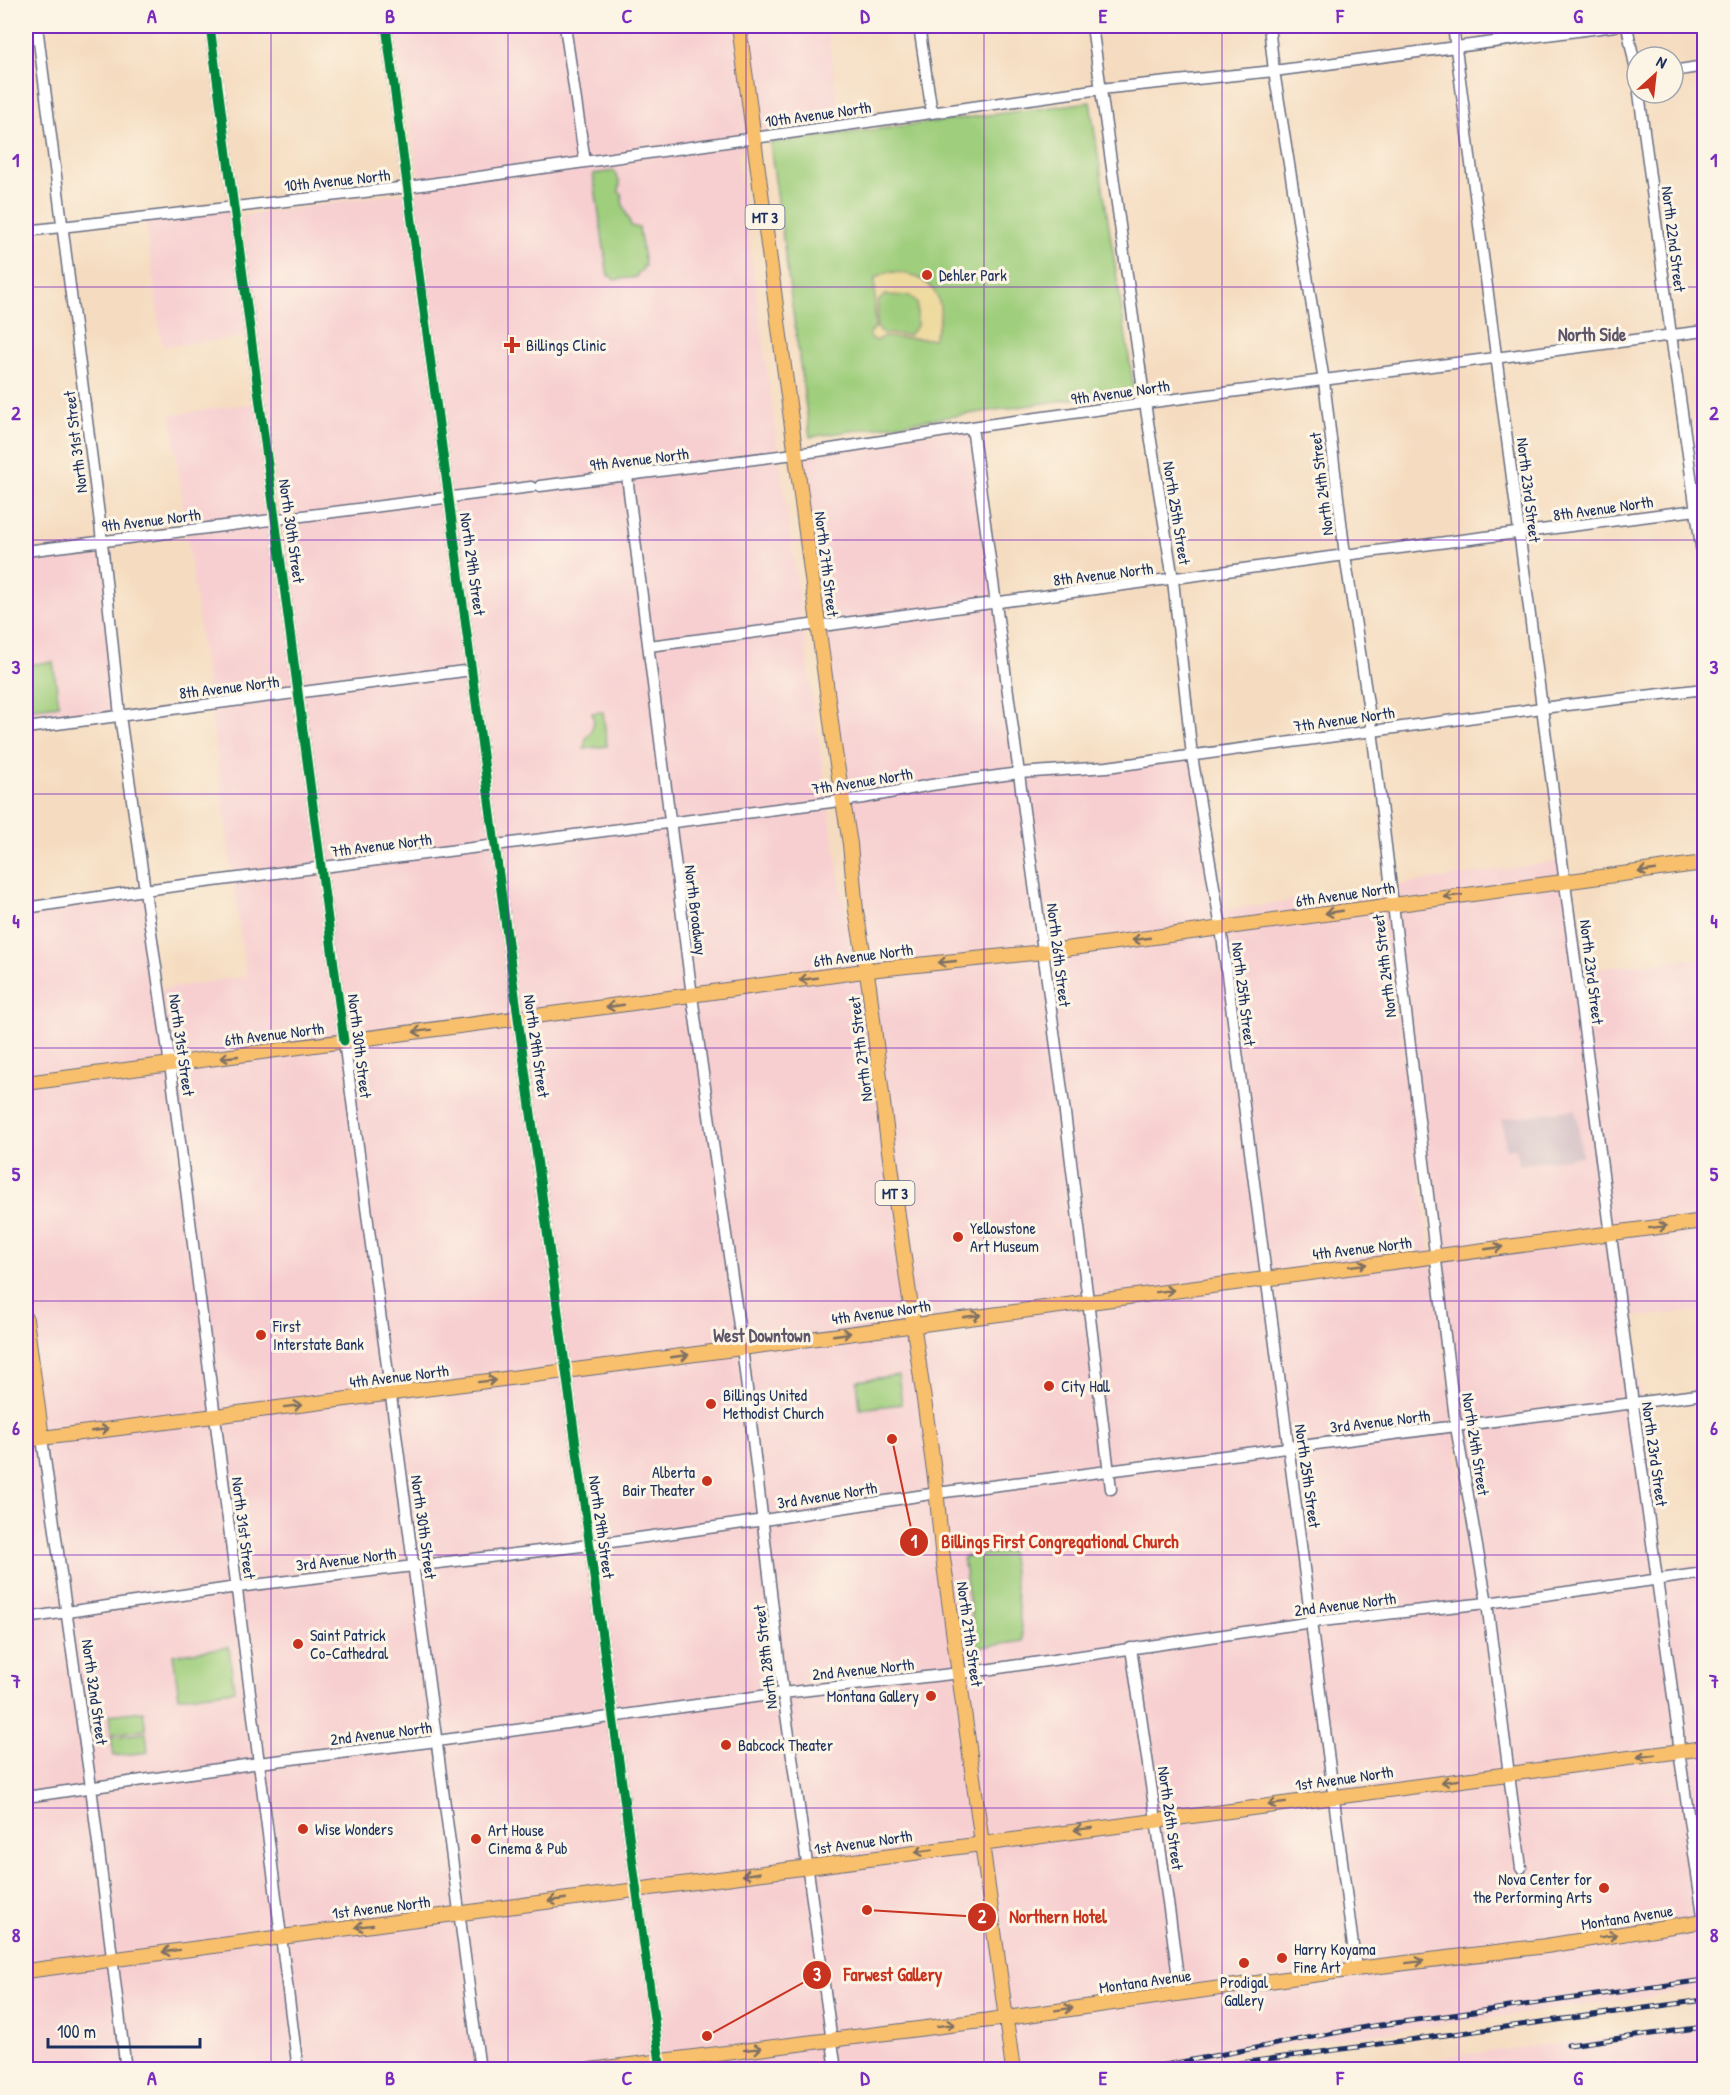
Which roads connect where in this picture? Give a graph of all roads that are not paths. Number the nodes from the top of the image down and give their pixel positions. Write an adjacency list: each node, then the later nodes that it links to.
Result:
1 (37, 26): 24 (street, North 31st Street)
2 (210, 26): 23 (street, North 30th Street)
3 (386, 26): 22 (street, North 29th Street)
4 (565, 26): 21 (street)
5 (739, 26): 20 (main road, North 27th Street / MT 3)
6 (919, 26): 19 (street)
7 (1092, 26): 17 (street, North 25th Street)
8 (1269, 26): 16 (street, North 24th Street)
9 (1453, 26): 13 (street, North 23rd Street)
10 (1615, 26): 13 (street, 10th Avenue North)
11 (1627, 26): 12 (street)
12 (1631, 45)
13 (1456, 46): 16 (street, 10th Avenue North); 28 (street, North 23rd Street)
14 (1704, 66): 15 (street)
15 (1685, 69)
16 (1274, 71): 17 (street, 10th Avenue North); 29 (street, North 24th Street)
17 (1100, 89): 19 (street, 10th Avenue North); 30 (street, North 25th Street)
18 (1641, 105): 27 (street, North 22nd Street)
19 (932, 113): 20 (street, 10th Avenue North)
20 (755, 137): 21 (street, 10th Avenue North); 32 (main road, North 27th Street / MT 3)
21 (585, 162): 22 (street, 10th Avenue North)
22 (408, 187): 23 (street, 10th Avenue North); 34 (street, North 29th Street)
23 (234, 207): 24 (street, 10th Avenue North); 36 (street, North 30th Street)
24 (64, 228): 25 (street, 10th Avenue North); 38 (street, North 31st Street)
25 (26, 231)
26 (1704, 331): 27 (street, 9th Avenue North)
27 (1671, 335): 28 (street, 9th Avenue North); 35 (street, North 22nd Street)
28 (1496, 357): 29 (street, 9th Avenue North); 37 (street, North 23rd Street)
29 (1324, 381): 30 (street, 9th Avenue North); 40 (street, North 24th Street)
30 (1145, 403): 31 (street, 9th Avenue North); 42 (street, North 25th Street)
31 (972, 427): 32 (street, 9th Avenue North); 43 (street, North 26th Street)
32 (796, 453): 33 (street, 9th Avenue North); 44 (main road, North 27th Street / MT 3)
33 (627, 476): 34 (street, 9th Avenue North); 45 (street, North Broadway)
34 (449, 497): 36 (street, 9th Avenue North); 46 (street, North 29th Street)
35 (1700, 510): 37 (street, 8th Avenue North); 41 (street, North 22nd Street)
36 (276, 520): 38 (street, 9th Avenue North); 48 (street, North 30th Street)
37 (1519, 534): 40 (street, 8th Avenue North); 49 (street, North 23rd Street)
38 (102, 542): 39 (street, 9th Avenue North); 50 (street, North 31st Street)
39 (26, 551)
40 (1345, 555): 42 (street, 8th Avenue North); 52 (street, North 24th Street)
41 (1704, 567)
42 (1173, 580): 43 (street, 8th Avenue North); 53 (street, North 25th Street)
43 (997, 603): 44 (street, 8th Avenue North); 54 (street, North 26th Street)
44 (818, 624): 45 (street, 8th Avenue North); 55 (main road, North 27th Street / MT 3)
45 (649, 646): 56 (street, North Broadway)
46 (472, 670): 48 (street, 8th Avenue North); 57 (street, North 29th Street)
47 (1704, 689): 49 (street, 7th Avenue North)
48 (298, 693): 50 (street, 8th Avenue North); 59 (street, North 30th Street)
49 (1542, 708): 52 (street, 7th Avenue North); 60 (street, North 23rd Street)
50 (120, 716): 51 (street, 8th Avenue North); 61 (street, North 31st Street)
51 (26, 728)
52 (1372, 730): 53 (street, 7th Avenue North); 62 (street, North 24th Street)
53 (1192, 756): 54 (street, 7th Avenue North); 64 (street, North 25th Street)
54 (1019, 773): 55 (street, 7th Avenue North); 65 (street, North 26th Street)
55 (844, 800): 56 (street, 7th Avenue North); 66 (main road, North 27th Street / MT 3)
56 (670, 822): 57 (street, 7th Avenue North); 67 (street, North Broadway)
57 (495, 845): 59 (street, 7th Avenue North); 68 (street, North 29th Street)
58 (1704, 863): 60 (main road, 6th Avenue North, one-way to 60)
59 (321, 867): 61 (street, 7th Avenue North); 69 (street, North 30th Street)
60 (1565, 883): 62 (main road, 6th Avenue North, one-way to 62); 73 (street, North 23rd Street)
61 (144, 890): 63 (street, 7th Avenue North); 70 (street, North 31st Street)
62 (1392, 904): 64 (main road, 6th Avenue North, one-way to 64); 74 (street, North 24th Street)
63 (26, 908)
64 (1221, 928): 65 (main road, 6th Avenue North, one-way to 65); 75 (street, North 25th Street)
65 (1043, 952): 66 (main road, 6th Avenue North, one-way to 66); 76 (street, North 26th Street)
66 (866, 970): 67 (main road, 6th Avenue North, one-way to 67); 78 (main road, North 27th Street / MT 3)
67 (692, 996): 68 (main road, 6th Avenue North, one-way to 68); 79 (street, North Broadway)
68 (518, 1019): 69 (main road, 6th Avenue North, one-way to 69); 80 (street, North 29th Street)
69 (344, 1041): 70 (main road, 6th Avenue North, one-way to 70); 81 (street, North 30th Street)
70 (170, 1063): 71 (main road, 6th Avenue North); 84 (street, North 31st Street)
71 (26, 1083)
72 (1704, 1221): 73 (main road, 4th Avenue North, one-way to 72)
73 (1611, 1233): 74 (main road, 4th Avenue North, one-way to 73); 83 (street, North 23rd Street)
74 (1436, 1256): 75 (main road, 4th Avenue North, one-way to 74); 85 (street, North 24th Street)
75 (1265, 1277): 76 (main road, 4th Avenue North, one-way to 75); 88 (street, North 25th Street)
76 (1087, 1300): 78 (main road, 4th Avenue North, one-way to 76); 89 (street, North 26th Street)
77 (26, 1319): 86 (main road, North 32nd Street)
78 (914, 1325): 79 (main road, 4th Avenue North, one-way to 78); 91 (main road, North 27th Street / MT 3)
79 (742, 1347): 80 (main road, 4th Avenue North, one-way to 79); 92 (street, North 28th Street)
80 (566, 1371): 81 (main road, 4th Avenue North, one-way to 80); 93 (street, North 29th Street)
81 (391, 1393): 84 (main road, 4th Avenue North, one-way to 81); 94 (street, North 30th Street)
82 (1704, 1394): 83 (street, 3rd Avenue North)
83 (1633, 1404): 85 (street, 3rd Avenue North); 96 (street, North 23rd Street)
84 (215, 1416): 86 (main road, 4th Avenue North, one-way to 84); 97 (street, North 31st Street)
85 (1456, 1427): 88 (street, 3rd Avenue North); 98 (street, North 24th Street)
86 (42, 1438): 87 (main road, 4th Avenue North); 99 (street, North 32nd Street)
87 (26, 1440)
88 (1289, 1448): 89 (street, 3rd Avenue North); 101 (street, North 25th Street)
89 (1108, 1471): 90 (street, North 26th Street); 91 (street, 3rd Avenue North)
90 (1111, 1489)
91 (937, 1493): 92 (street, 3rd Avenue North); 103 (main road, North 27th Street / MT 3)
92 (764, 1520): 93 (street, 3rd Avenue North); 104 (street, North 28th Street)
93 (590, 1545): 94 (street, 3rd Avenue North); 105 (street, North 29th Street)
94 (414, 1567): 97 (street, 3rd Avenue North); 106 (street, North 30th Street)
95 (1704, 1573): 96 (street, 2nd Avenue North)
96 (1657, 1579): 98 (street, 2nd Avenue North); 108 (street, North 23rd Street)
97 (237, 1587): 99 (street, 3rd Avenue North); 109 (street, North 31st Street)
98 (1487, 1603): 101 (street, 2nd Avenue North); 110 (street, North 24th Street)
99 (67, 1612): 100 (street, 3rd Avenue North); 111 (street, North 32nd Street)
100 (26, 1618)
101 (1312, 1622): 102 (street, 2nd Avenue North); 113 (street, North 25th Street)
102 (1131, 1648): 103 (street, 2nd Avenue North); 114 (street, North 26th Street)
103 (959, 1673): 104 (street, 2nd Avenue North); 115 (main road, North 27th Street / MT 3)
104 (783, 1693): 105 (street, 2nd Avenue North); 116 (street, North 28th Street)
105 (613, 1717): 106 (street, 2nd Avenue North); 118 (street, North 29th Street)
106 (437, 1741): 109 (street, 2nd Avenue North); 119 (street, North 30th Street)
107 (1704, 1748): 108 (main road, 1st Avenue North)
108 (1679, 1751): 110 (main road, 1st Avenue North, one-way to 110); 120 (street, North 23rd Street)
109 (259, 1763): 111 (street, 2nd Avenue North); 121 (street, North 31st Street)
110 (1508, 1774): 113 (main road, 1st Avenue North, one-way to 113); 117 (street, North 24th Street)
111 (91, 1787): 112 (street, 2nd Avenue North); 122 (street, North 32nd Street)
112 (26, 1797)
113 (1335, 1797): 114 (main road, 1st Avenue North, one-way to 114); 123 (street, North 25th Street)
114 (1156, 1820): 115 (main road, 1st Avenue North, one-way to 115); 125 (street, North 26th Street)
115 (982, 1843): 116 (main road, 1st Avenue North, one-way to 116); 126 (main road, North 27th Street / MT 3)
116 (808, 1866): 118 (main road, 1st Avenue North, one-way to 118); 127 (street, North 28th Street)
117 (1521, 1868)
118 (636, 1889): 119 (main road, 1st Avenue North, one-way to 119); 128 (street, North 29th Street)
119 (459, 1914): 121 (main road, 1st Avenue North, one-way to 121); 131 (street, North 30th Street)
120 (1704, 1922): 123 (main road, Montana Avenue, one-way to 120)
121 (281, 1936): 122 (main road, 1st Avenue North, one-way to 122); 130 (street, North 31st Street)
122 (112, 1959): 124 (main road, 1st Avenue North); 129 (street, North 32nd Street)
123 (1356, 1969): 125 (main road, Montana Avenue)
124 (26, 1971)
125 (1180, 1993): 126 (main road, Montana Avenue, one-way to 125)
126 (1006, 2018): 127 (main road, Montana Avenue, one-way to 126); 134 (main road, North 27th Street / MT 3)
127 (831, 2040): 128 (main road, Montana Avenue, one-way to 127); 133 (street, North 28th Street)
128 (660, 2065): 132 (main road, Montana Avenue)
129 (126, 2070)
130 (298, 2070)
131 (480, 2070)
132 (590, 2070)
133 (836, 2070)
134 (1013, 2070)

